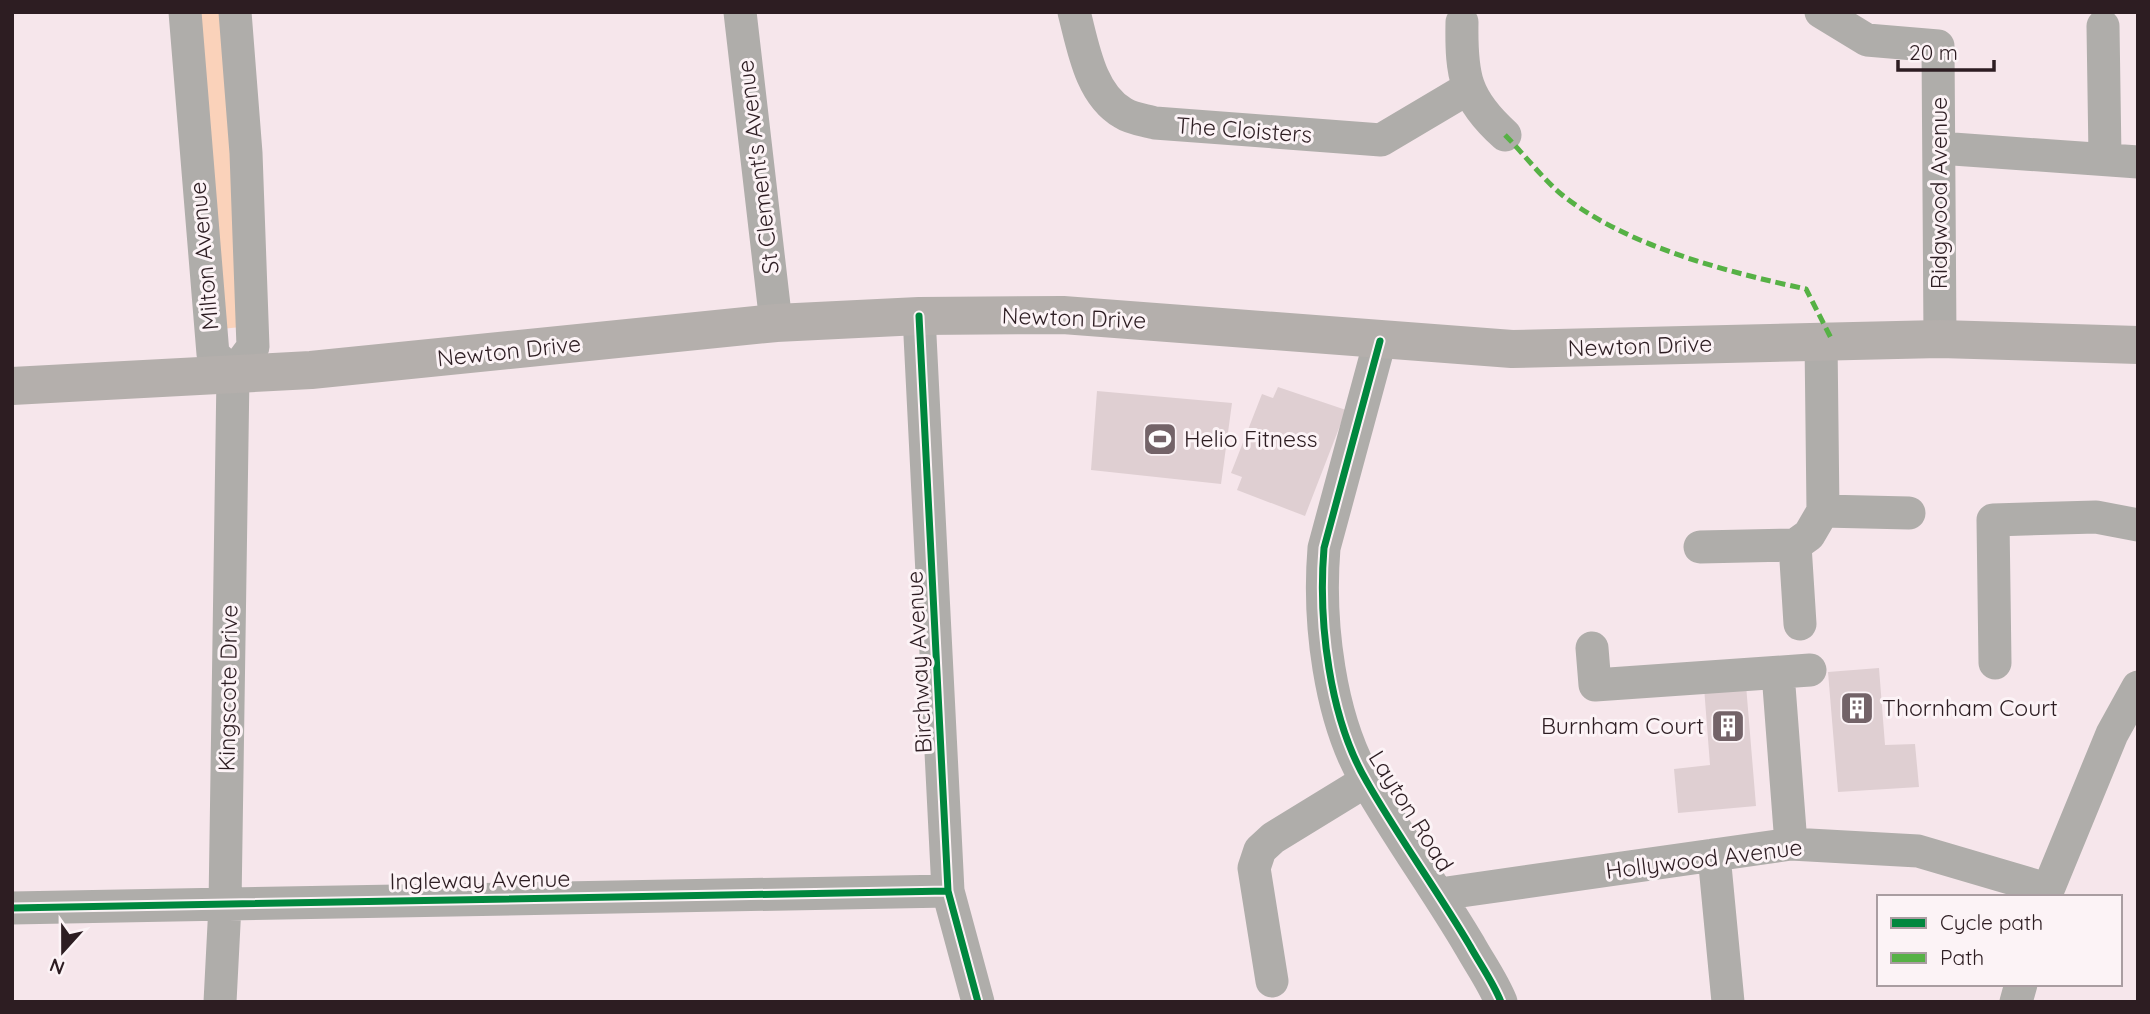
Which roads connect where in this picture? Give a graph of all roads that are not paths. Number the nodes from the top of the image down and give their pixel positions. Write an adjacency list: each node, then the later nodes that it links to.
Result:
1 (185, 12): 12 (street, Milton Avenue)
2 (235, 12): 11 (street, Milton Avenue)
3 (740, 12): 16 (street, St Clement's Avenue)
4 (1073, 12): 8 (street, The Cloisters)
5 (1821, 12): 10 (street, Ridgwood Avenue)
6 (1462, 23): 8 (street)
7 (2103, 26): 13 (street)
8 (1467, 89): 9 (street)
9 (1505, 135)
10 (1939, 148): 13 (street); 17 (street, Ridgwood Avenue)
11 (246, 153): 12 (street); 21 (street, Milton Avenue)
12 (195, 156): 21 (street, Milton Avenue)
13 (2105, 157): 14 (street)
14 (2138, 162)
15 (919, 316): 16 (main road, Newton Drive); 18 (main road, Newton Drive); 35 (street, Birchway Avenue)
16 (776, 323): 21 (main road, Newton Drive)
17 (1940, 338): 19 (main road, Newton Drive); 20 (main road, Newton Drive)
18 (1380, 341): 19 (main road, Newton Drive); 32 (street, Layton Road)
19 (1821, 341): 23 (street)
20 (2138, 345)
21 (233, 374): 22 (main road, Newton Drive); 38 (street, Kingscote Drive)
22 (12, 386)
23 (1823, 511): 24 (street); 26 (street)
24 (1909, 513)
25 (2138, 525): 30 (street)
26 (1795, 545): 27 (street); 28 (street)
27 (1700, 547)
28 (1800, 624)
29 (1592, 648): 33 (street)
30 (1995, 663)
31 (2138, 687): 36 (street)
32 (1366, 781): 37 (street, Layton Road); 40 (street)
33 (1791, 844): 34 (street, Hollywood Avenue); 36 (street, Hollywood Avenue)
34 (1714, 855): 37 (street, Hollywood Avenue); 44 (street)
35 (948, 891): 38 (street, Ingleway Avenue); 42 (street, Birchway Avenue)
36 (2046, 893)
37 (1440, 894): 43 (street, Layton Road)
38 (225, 905): 39 (street, Ingleway Avenue); 41 (street, Kingscote Drive)
39 (12, 908)
40 (1272, 981)
41 (220, 1002)
42 (978, 1002)
43 (1501, 1002)
44 (1728, 1002)

